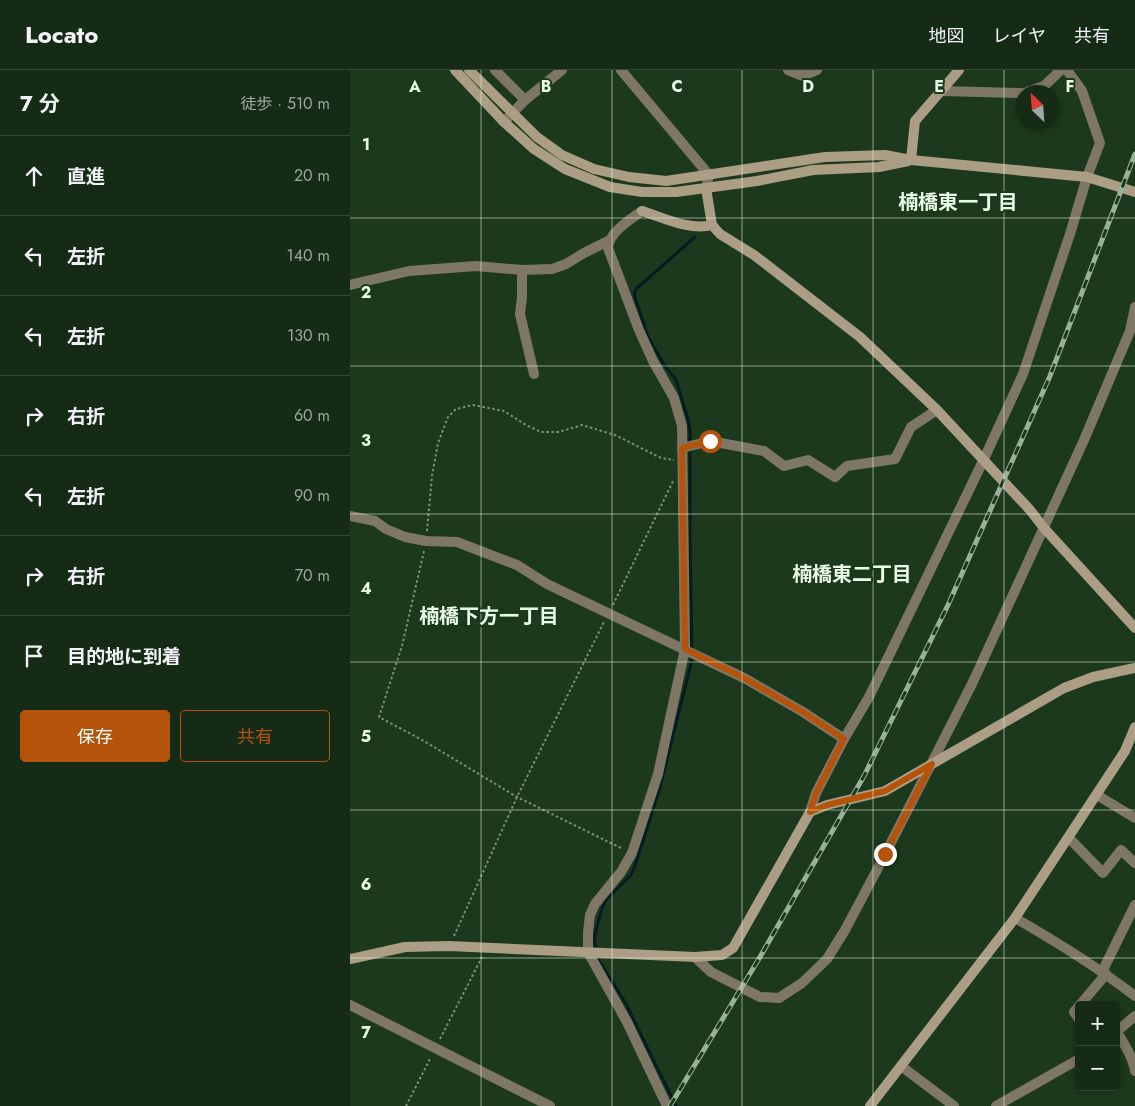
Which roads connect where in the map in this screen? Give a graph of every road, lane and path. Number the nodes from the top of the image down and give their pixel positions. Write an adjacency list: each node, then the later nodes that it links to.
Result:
1 (455, 70): 16 (street)
2 (469, 70): 15 (street)
3 (495, 70): 14 (street)
4 (562, 70): 14 (street)
5 (621, 70): 18 (street)
6 (788, 70): 7 (street)
7 (817, 70)
8 (959, 70): 12 (street)
9 (1061, 70): 11 (street)
10 (1068, 70): 19 (street)
11 (1045, 85)
12 (941, 91): 13 (street); 17 (street)
13 (1015, 93)
14 (525, 100): 15 (street)
15 (512, 113): 16 (street); 18 (street)
16 (504, 122): 20 (street)
17 (911, 160): 18 (street); 19 (street); 20 (street)
18 (709, 175): 20 (street)
19 (1087, 177): 21 (street); 30 (street)
20 (706, 188): 22 (street)
21 (1135, 192)
22 (712, 225): 23 (street); 28 (street)
23 (608, 241): 24 (street); 29 (street)
24 (522, 270): 25 (street); 27 (street)
25 (350, 285)
26 (1135, 308): 33 (street)
27 (534, 374)
28 (937, 410): 29 (street); 30 (street)
29 (682, 448): 31 (street)
30 (984, 459): 33 (street); 40 (street)
31 (682, 462): 34 (path); 35 (path); 37 (street)
32 (350, 516): 34 (street)
33 (1044, 528): 36 (street); 41 (street)
34 (426, 541): 35 (street); 43 (path)
35 (609, 613): 37 (street); 43 (path)
36 (1135, 628)
37 (685, 649): 40 (street); 47 (street)
38 (1135, 668): 41 (street)
39 (1135, 727): 42 (street)
40 (844, 739): 44 (street)
41 (932, 764): 44 (street); 55 (street)
42 (1097, 795): 45 (street); 46 (street)
43 (517, 797): 47 (path); 52 (path)
44 (810, 812): 55 (street)
45 (1135, 818)
46 (1068, 838): 48 (street); 50 (street)
47 (632, 853): 54 (street)
48 (1135, 863)
49 (1135, 905): 51 (street)
50 (1015, 918): 57 (street); 66 (street)
51 (1131, 926): 57 (street)
52 (449, 946): 53 (street); 56 (street)
53 (486, 948): 54 (street); 64 (path)
54 (588, 952): 55 (street); 68 (street)
55 (695, 956)
56 (350, 959)
57 (1104, 973): 58 (street); 59 (street)
58 (1135, 996)
59 (1082, 1001)
60 (350, 1005): 64 (street)
61 (1135, 1016): 62 (street)
62 (1120, 1029)
63 (1120, 1038): 67 (street)
64 (435, 1049): 69 (path); 70 (street)
65 (1075, 1061): 74 (street)
66 (901, 1066): 72 (street); 73 (street)
67 (1135, 1071)
68 (665, 1101): 71 (street)
69 (406, 1106)
70 (550, 1106)
71 (656, 1106)
72 (870, 1106)
73 (954, 1106)
74 (996, 1106)

